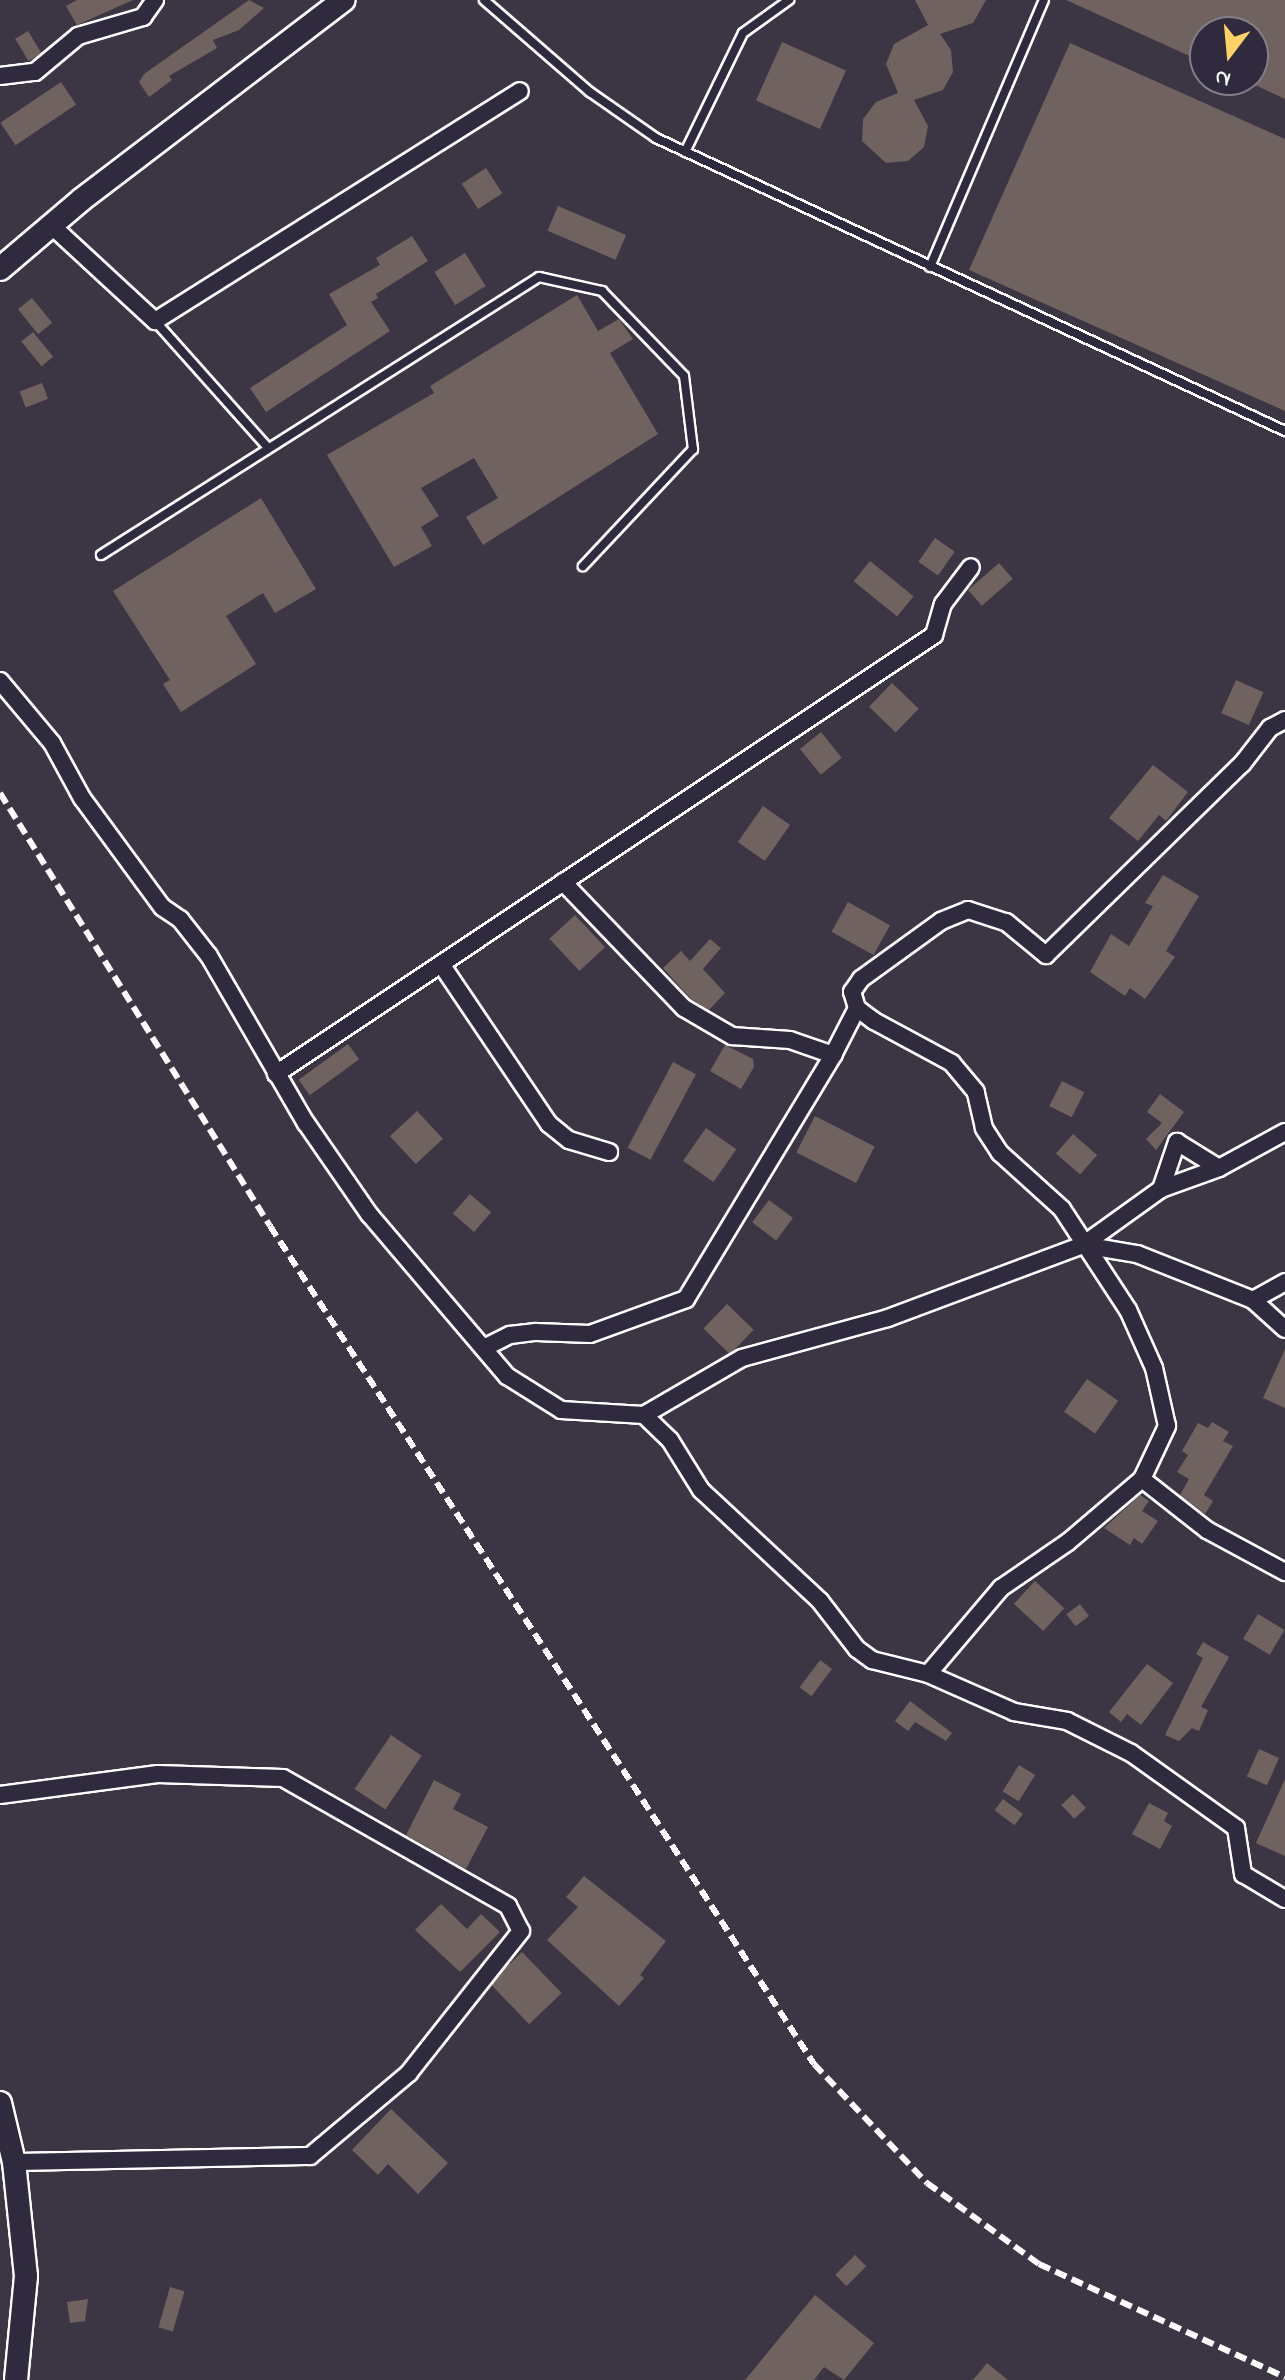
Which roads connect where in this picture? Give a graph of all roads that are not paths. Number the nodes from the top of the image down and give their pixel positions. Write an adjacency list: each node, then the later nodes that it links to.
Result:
1 (155, 0): 6 (street)
2 (344, 0): 9 (main road)
3 (484, 0): 8 (lane)
4 (789, 0): 8 (lane)
5 (1044, 0): 10 (lane)
6 (0, 76)
7 (520, 91): 12 (street)
8 (685, 152): 10 (lane)
9 (51, 225): 11 (main road); 12 (street)
10 (930, 267): 13 (lane)
11 (0, 269)
12 (155, 321): 14 (lane)
13 (1285, 431)
14 (268, 448): 15 (lane); 16 (lane)
15 (101, 555)
16 (583, 566)
17 (971, 567): 20 (street)
18 (0, 681): 24 (street)
19 (1285, 720): 22 (street)
20 (563, 882): 21 (street); 23 (street)
21 (441, 964): 24 (street); 26 (street)
22 (857, 1008): 23 (street); 29 (street)
23 (833, 1055): 33 (street)
24 (276, 1074): 33 (street)
25 (1285, 1132): 27 (street)
26 (609, 1152)
27 (1219, 1168): 28 (street); 28 (street)
28 (1161, 1189): 29 (street)
29 (1083, 1245): 31 (street); 34 (street); 35 (street)
30 (1285, 1282): 31 (street)
31 (1253, 1300): 32 (street)
32 (1285, 1329)
33 (484, 1348): 34 (street)
34 (644, 1415): 37 (street)
35 (1142, 1479): 36 (street); 37 (street)
36 (1285, 1572)
37 (928, 1674): 39 (street)
38 (0, 1795): 41 (street)
39 (1285, 1899)
40 (1, 2106): 41 (main road)
41 (14, 2162): 42 (main road)
42 (16, 2380)

